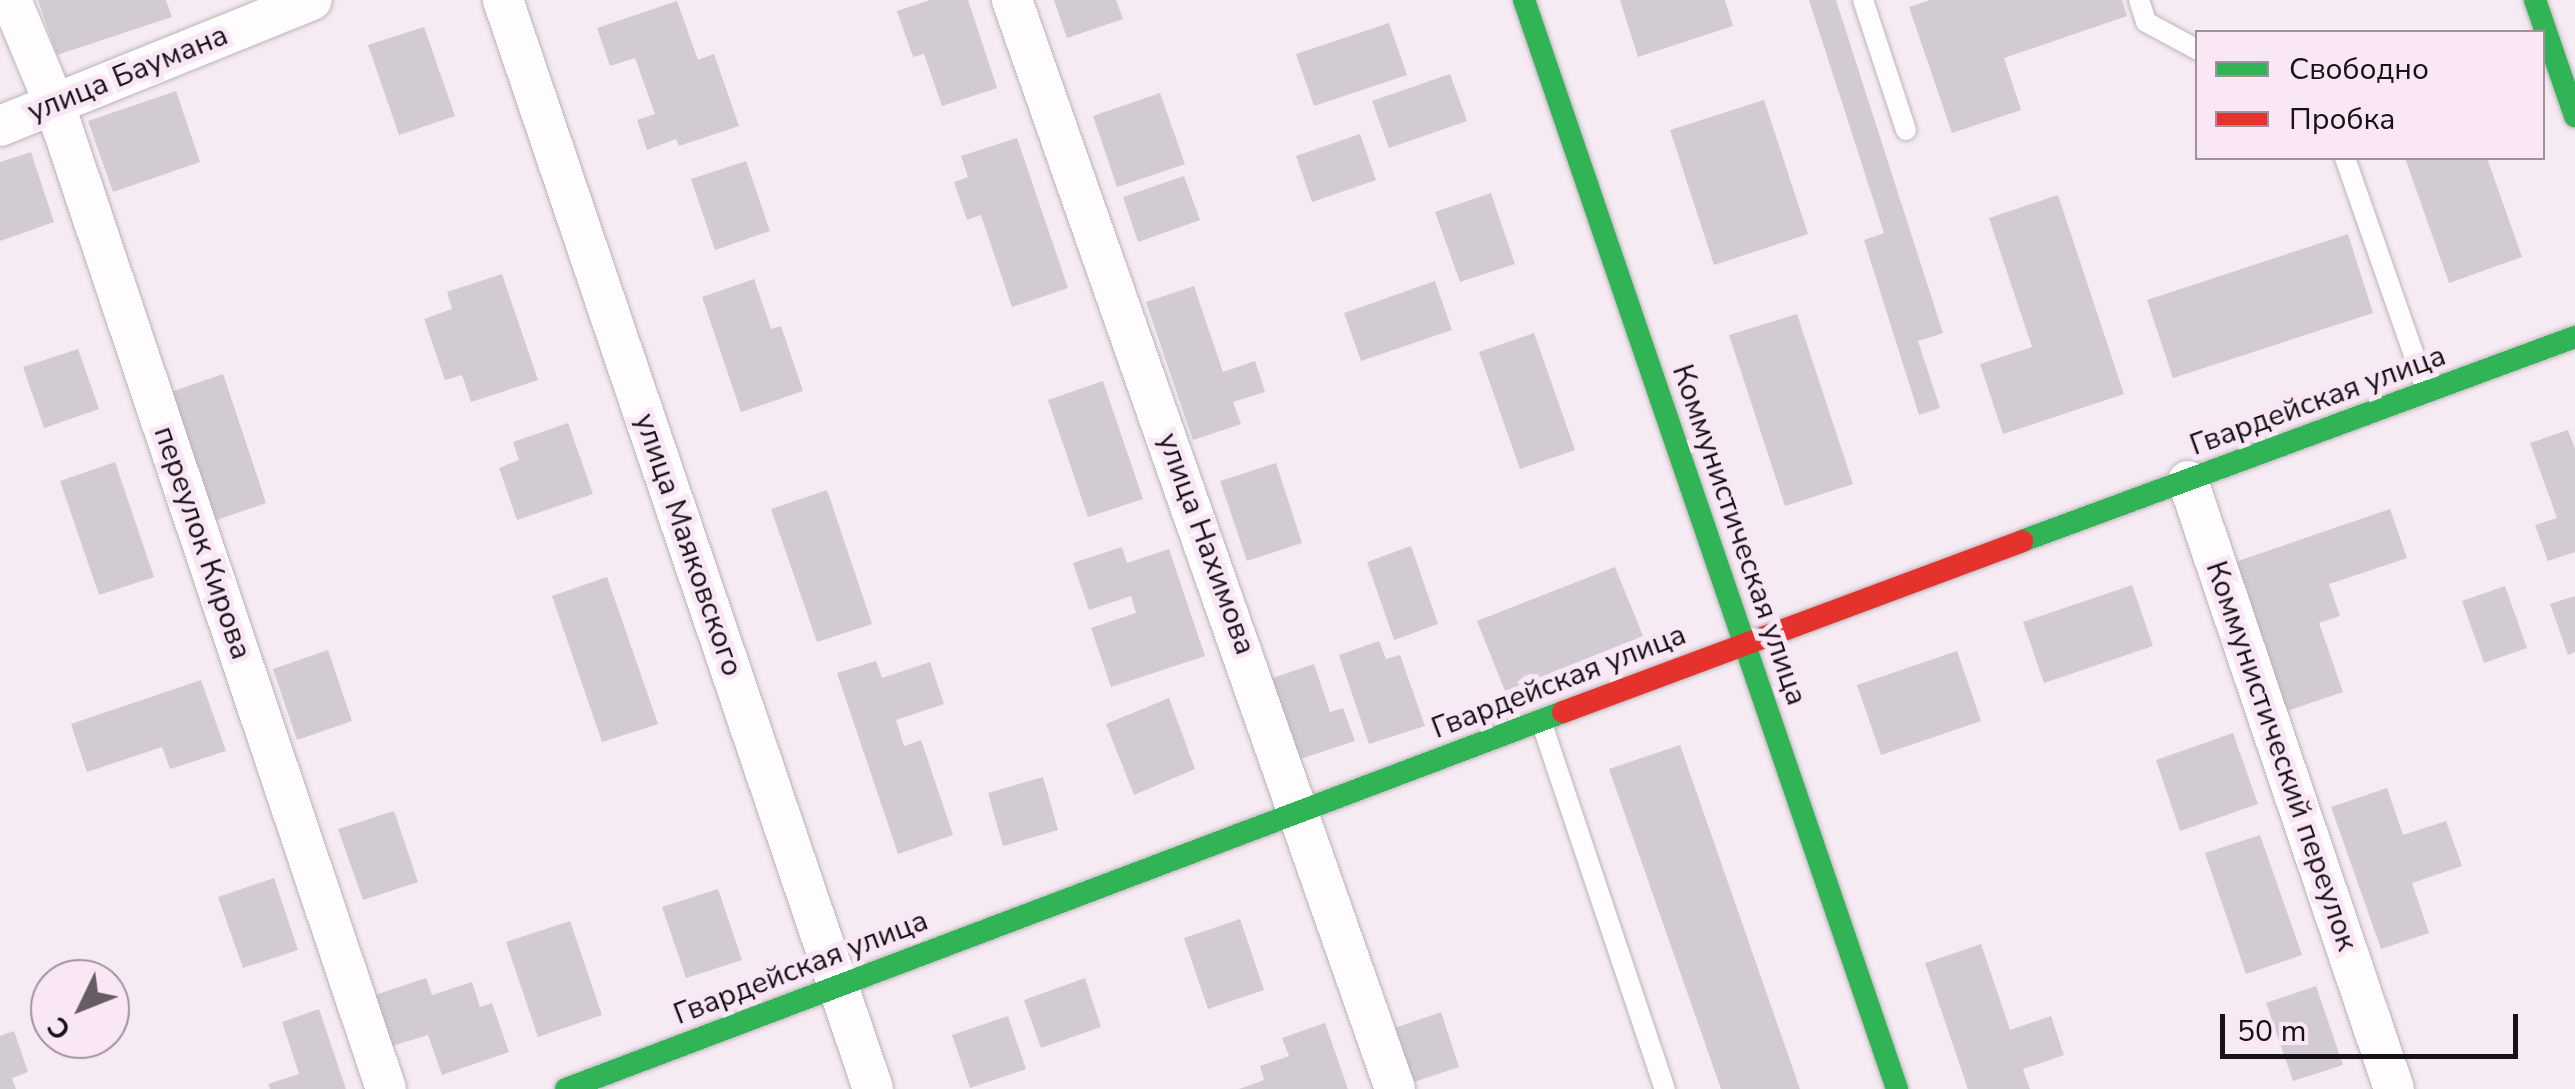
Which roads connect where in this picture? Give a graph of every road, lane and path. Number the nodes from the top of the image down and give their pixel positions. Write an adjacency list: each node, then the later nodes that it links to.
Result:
1 (11, 0): 10 (street, переулок Кирова)
2 (312, 0): 10 (street, улица Баумана)
3 (502, 0): 21 (street, улица Маяковского)
4 (1012, 0): 20 (street, улица Нахимова)
5 (1524, 0): 18 (street, Коммунистическая улица)
6 (1862, 0): 13 (lane)
7 (2139, 0): 9 (lane)
8 (2535, 0): 11 (street)
9 (2195, 48)
10 (54, 103): 12 (street, улица Баумана); 22 (street, переулок Кирова)
11 (2575, 116)
12 (0, 126)
13 (1906, 130)
14 (2346, 160): 16 (lane)
15 (2575, 338): 16 (street, Гвардейская улица)
16 (2427, 392): 17 (street, Гвардейская улица)
17 (2188, 480): 18 (street, Гвардейская улица); 28 (street, Коммунистический переулок)
18 (1744, 644): 19 (street, Гвардейская улица); 27 (street, Коммунистическая улица)
19 (1541, 720): 20 (street, Гвардейская улица); 26 (lane)
20 (1301, 811): 21 (street, Гвардейская улица); 25 (street, улица Нахимова)
21 (837, 986): 23 (street, Гвардейская улица); 24 (street, улица Маяковского)
22 (386, 1089)
23 (566, 1089)
24 (873, 1089)
25 (1395, 1089)
26 (1665, 1089)
27 (1897, 1089)
28 (2394, 1089)

